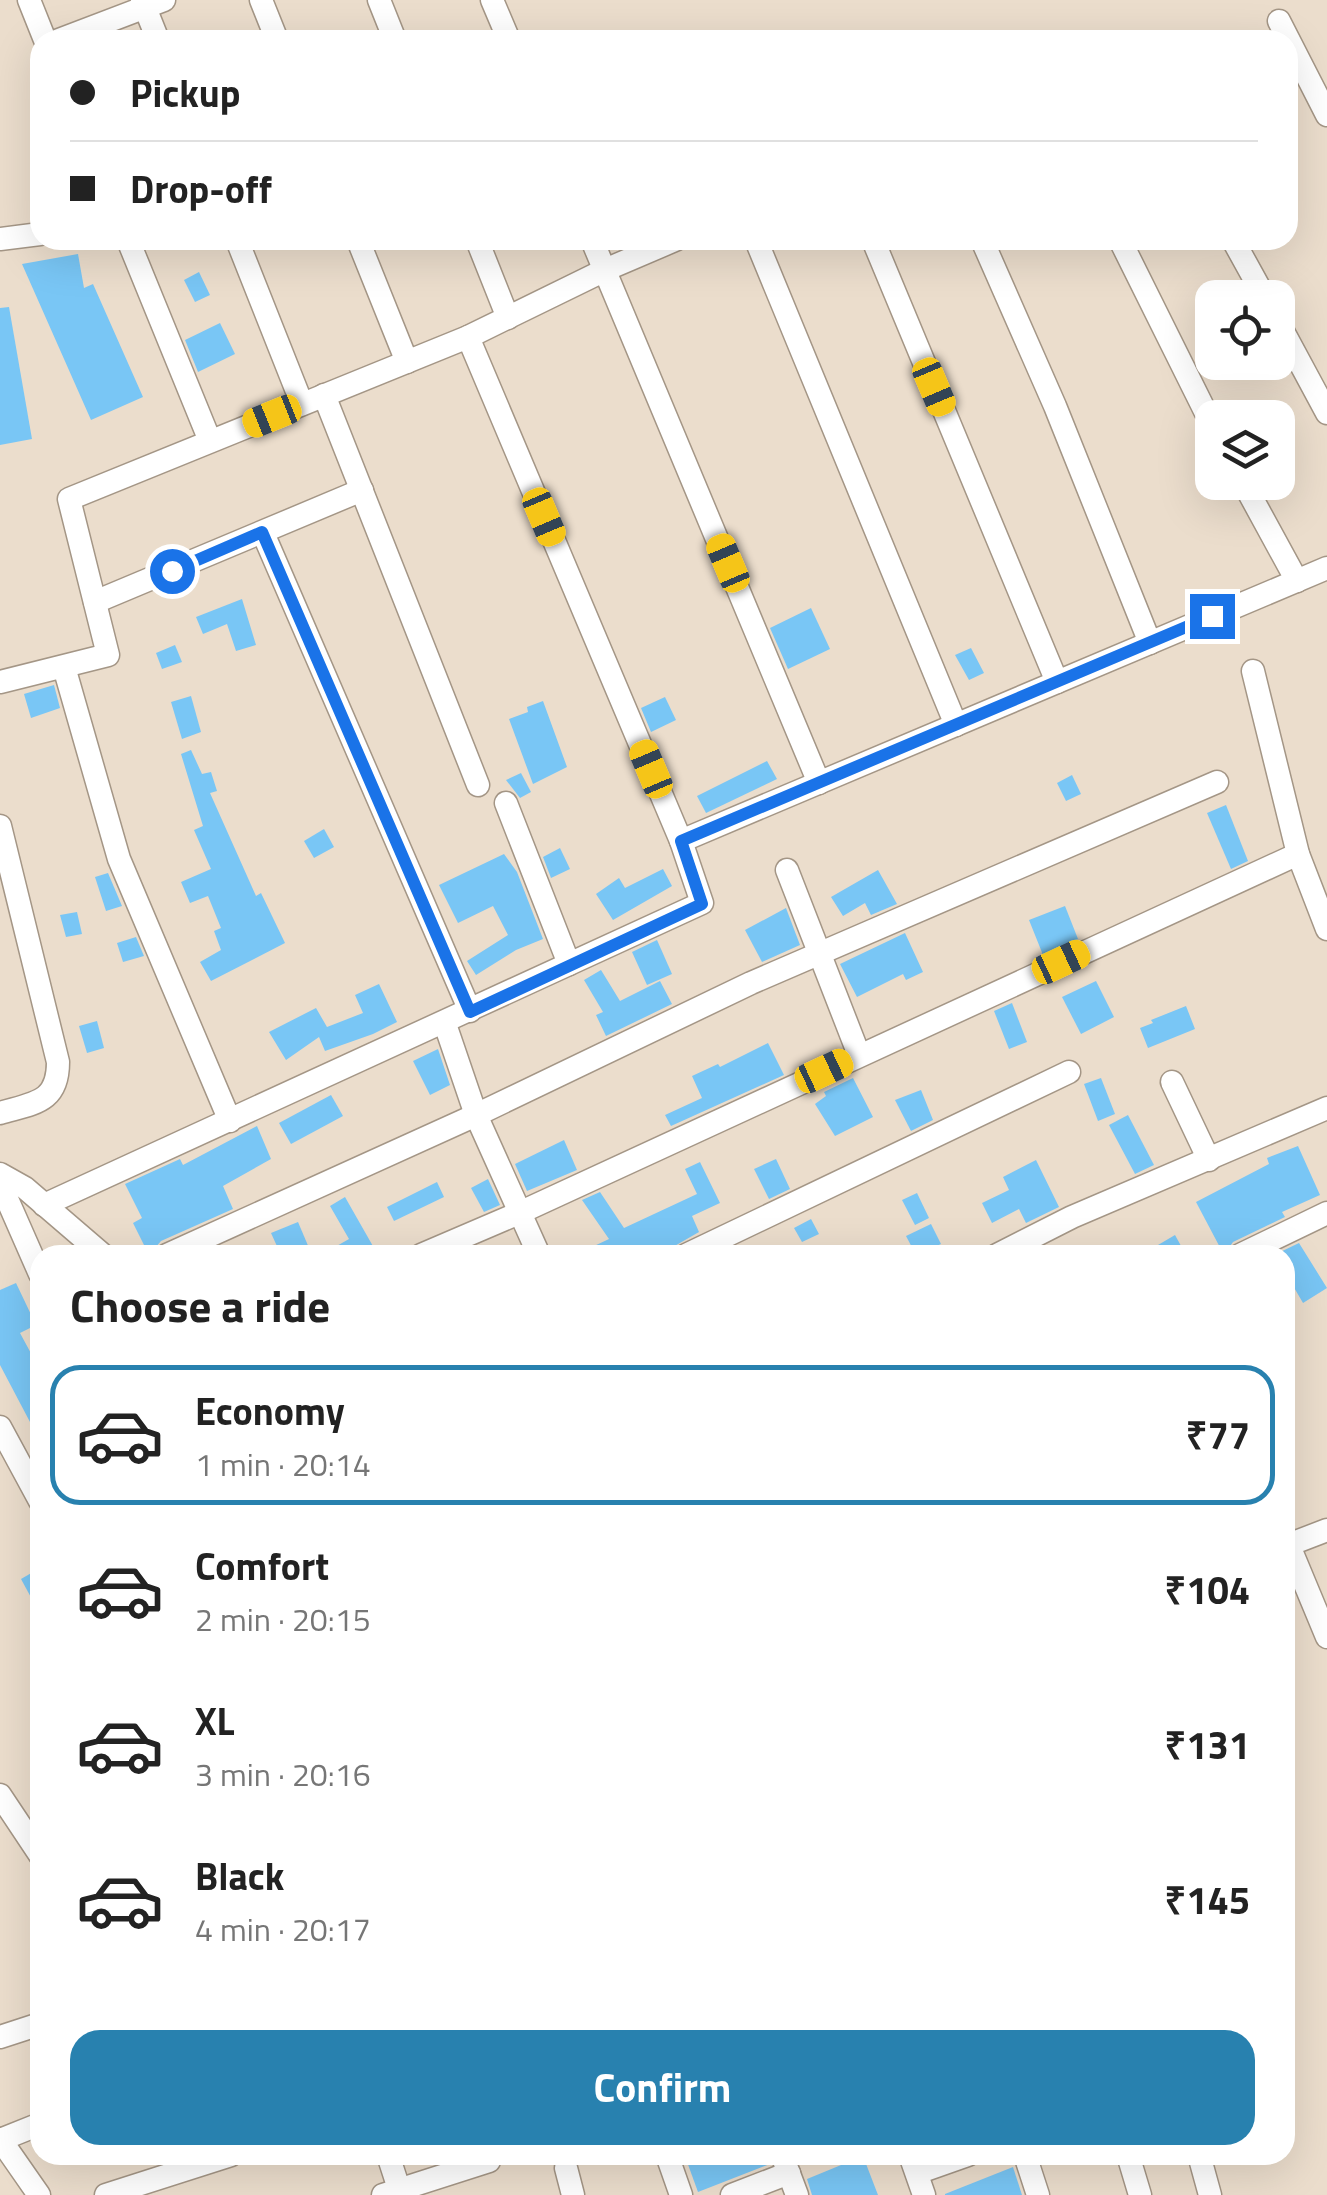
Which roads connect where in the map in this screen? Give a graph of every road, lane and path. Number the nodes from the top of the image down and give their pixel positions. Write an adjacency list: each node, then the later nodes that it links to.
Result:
1 (30, 0): 7 (street)
2 (261, 0): 10 (street)
3 (379, 0): 11 (street)
4 (492, 0): 12 (street)
5 (150, 2): 8 (street); 9 (street)
6 (1279, 21): 13 (street)
7 (40, 30)
8 (84, 30)
9 (156, 30)
10 (273, 30)
11 (391, 30)
12 (505, 30)
13 (1284, 30)
14 (1298, 58): 15 (street)
15 (1327, 115)
16 (30, 235): 17 (street)
17 (0, 239)
18 (132, 250): 38 (street)
19 (242, 250): 35 (street)
20 (362, 250): 34 (street)
21 (480, 250): 31 (street)
22 (596, 250): 29 (street)
23 (652, 250): 29 (street)
24 (760, 250): 50 (street)
25 (877, 250): 49 (street)
26 (986, 250): 45 (street)
27 (1125, 250): 36 (street)
28 (1239, 250): 30 (street)
29 (605, 270): 31 (street); 52 (street)
30 (1255, 280)
31 (508, 318): 32 (street)
32 (468, 337): 34 (street); 56 (street)
33 (1295, 354): 37 (street)
34 (407, 362): 35 (street)
35 (313, 400): 38 (street); 39 (street)
36 (1199, 400)
37 (1327, 413)
38 (210, 441): 44 (street)
39 (362, 490): 41 (street); 53 (street)
40 (1254, 500): 43 (street)
41 (262, 532): 44 (street); 62 (street)
42 (1327, 568): 43 (street)
43 (1297, 581): 45 (street)
44 (95, 602): 46 (street)
45 (1150, 643): 49 (street)
46 (64, 667): 48 (street); 70 (street)
47 (1254, 670): 57 (street)
48 (0, 682)
49 (1057, 682): 50 (street)
50 (956, 725): 52 (street)
51 (1217, 782): 60 (street)
52 (819, 783): 56 (street)
53 (478, 784)
54 (506, 803): 61 (street)
55 (0, 826): 68 (street)
56 (681, 841): 61 (street)
57 (1298, 854): 59 (street); 64 (street)
58 (787, 870): 60 (street)
59 (1327, 929)
60 (821, 954): 64 (street); 69 (street)
61 (570, 964): 62 (street)
62 (470, 1012): 63 (street)
63 (444, 1024): 69 (street); 70 (street)
64 (858, 1055): 74 (street)
65 (1069, 1072): 80 (street)
66 (1172, 1082): 71 (street)
67 (1327, 1108): 71 (street)
68 (0, 1113)
69 (476, 1116): 74 (street); 77 (street)
70 (230, 1121): 73 (street)
71 (1209, 1160): 81 (street)
72 (1, 1188): 73 (street); 83 (street)
73 (44, 1205): 76 (street)
74 (519, 1213): 78 (street); 79 (street)
75 (1327, 1213): 82 (street)
76 (92, 1245)
77 (189, 1245)
78 (444, 1245)
79 (534, 1245)
80 (707, 1245)
81 (1017, 1245)
82 (1261, 1245)
83 (30, 1252)
84 (0, 1427): 85 (street)
85 (30, 1482)
86 (1327, 1530): 87 (street)
87 (1295, 1538)
88 (1295, 1559): 89 (street)
89 (1327, 1637)
90 (0, 1796): 91 (street)
91 (30, 1840)
92 (30, 2027): 93 (street)
93 (0, 2037)
94 (30, 2128): 95 (street)
95 (0, 2140): 108 (street)
96 (200, 2165): 109 (street)
97 (390, 2165): 107 (street)
98 (477, 2165): 107 (street)
99 (670, 2165): 111 (street)
100 (941, 2165): 106 (street)
101 (1028, 2165): 113 (street)
102 (1131, 2165): 114 (street)
103 (1202, 2165): 115 (street)
104 (566, 2168): 110 (street)
105 (789, 2174): 112 (street)
106 (917, 2174)
107 (394, 2193)
108 (39, 2195)
109 (106, 2195)
110 (573, 2195)
111 (681, 2195)
112 (732, 2195)
113 (1038, 2195)
114 (1140, 2195)
115 (1210, 2195)

